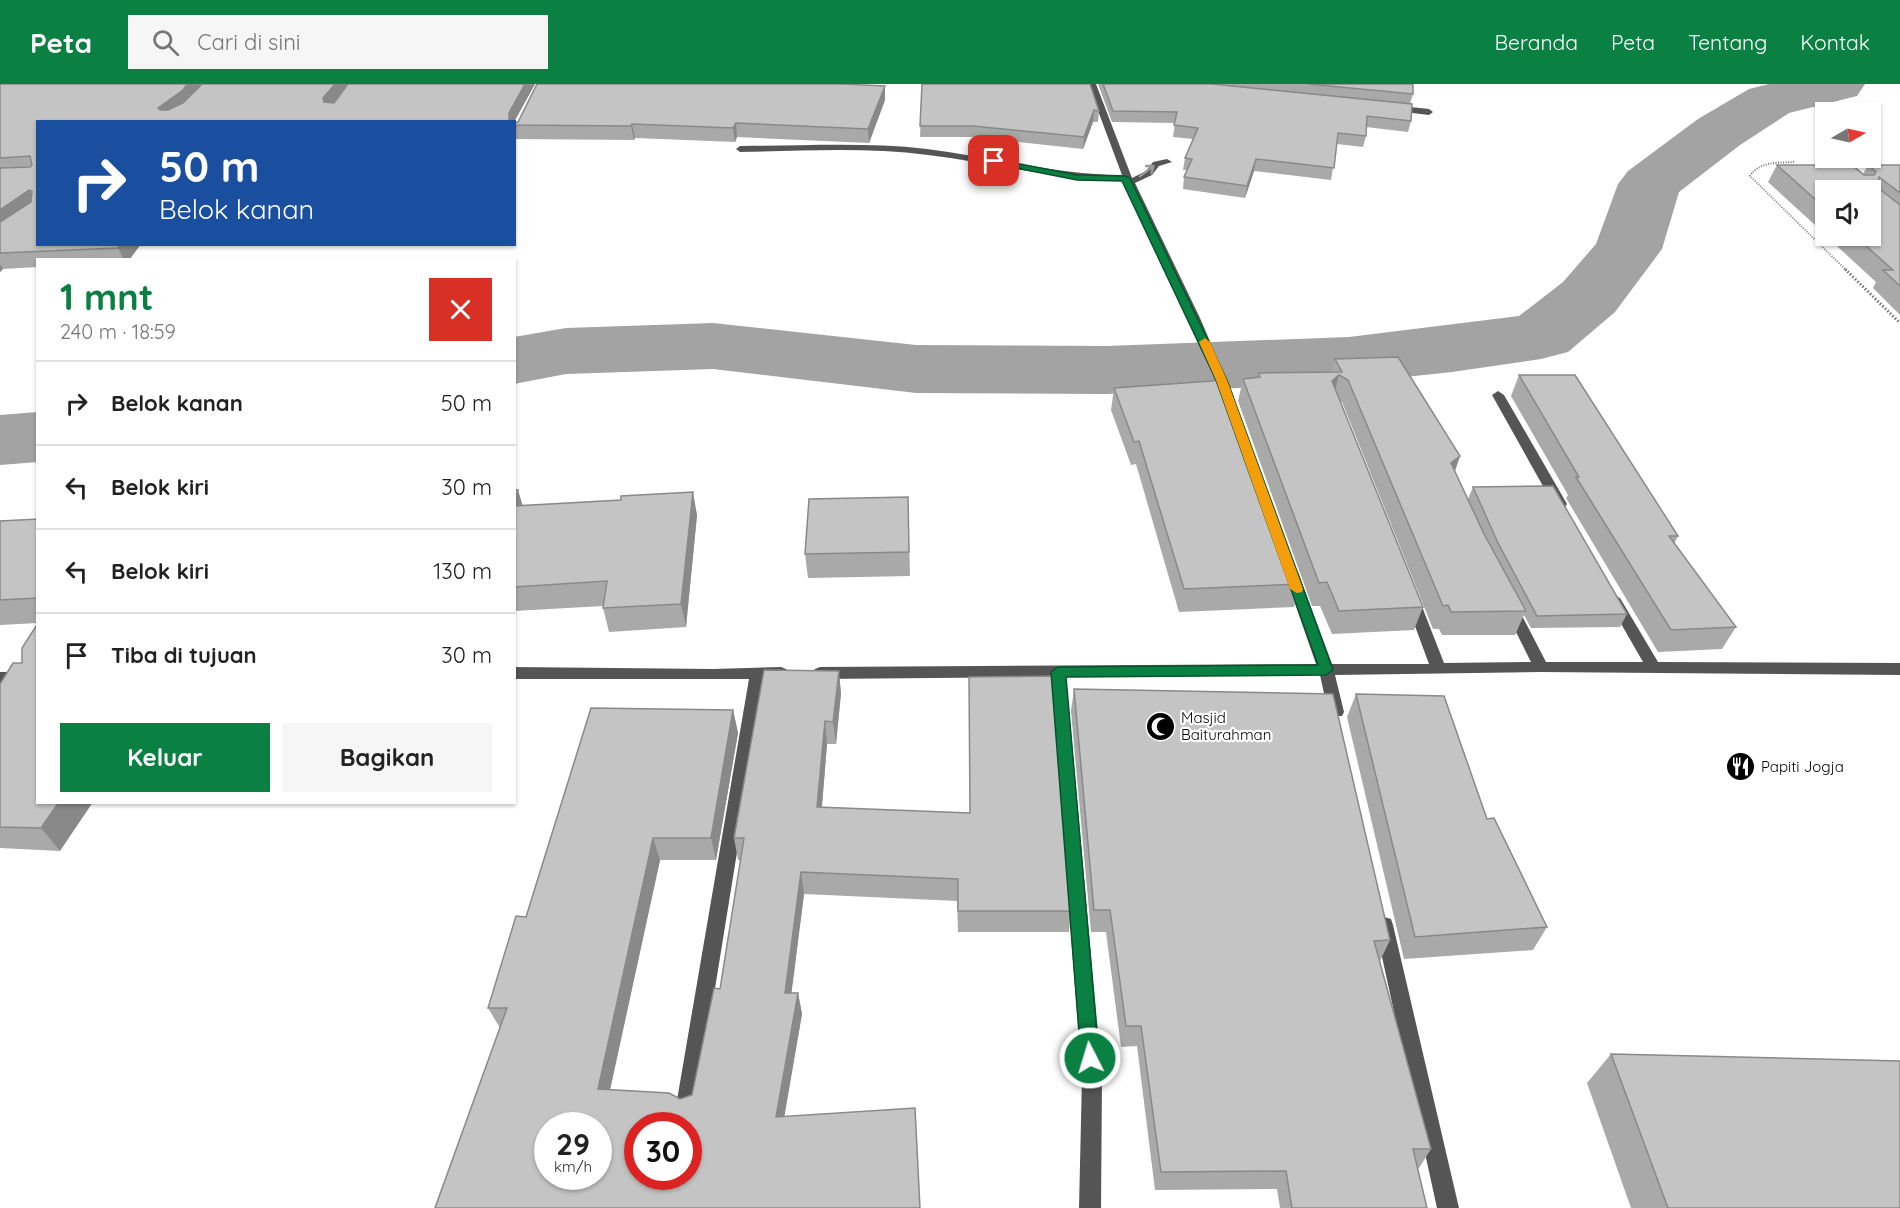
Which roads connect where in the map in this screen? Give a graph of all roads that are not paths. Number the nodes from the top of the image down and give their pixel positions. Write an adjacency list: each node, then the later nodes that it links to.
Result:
1 (1092, 84): 7 (street)
2 (1382, 107): 3 (street)
3 (1430, 112)
4 (740, 148): 7 (street)
5 (1167, 162): 7 (street, one-way to 5)
6 (1836, 168): 8 (street)
7 (1126, 180): 10 (street)
8 (1850, 180)
9 (1498, 394): 11 (street)
10 (1234, 414)
11 (1569, 519)
12 (1286, 558): 20 (street)
13 (1408, 589): 17 (street)
14 (1610, 592): 18 (street)
15 (1505, 597): 16 (street)
16 (1541, 667): 17 (street); 18 (street)
17 (1439, 669): 20 (street)
18 (1654, 669): 19 (street)
19 (1900, 669)
20 (1326, 670): 21 (street); 26 (street)
21 (1058, 672): 23 (street); 29 (street)
22 (516, 673): 23 (street)
23 (758, 674): 28 (street)
24 (0, 678): 25 (street)
25 (36, 678)
26 (1339, 727)
27 (1381, 911): 30 (street)
28 (686, 1106)
29 (1090, 1208)
30 (1448, 1208)

